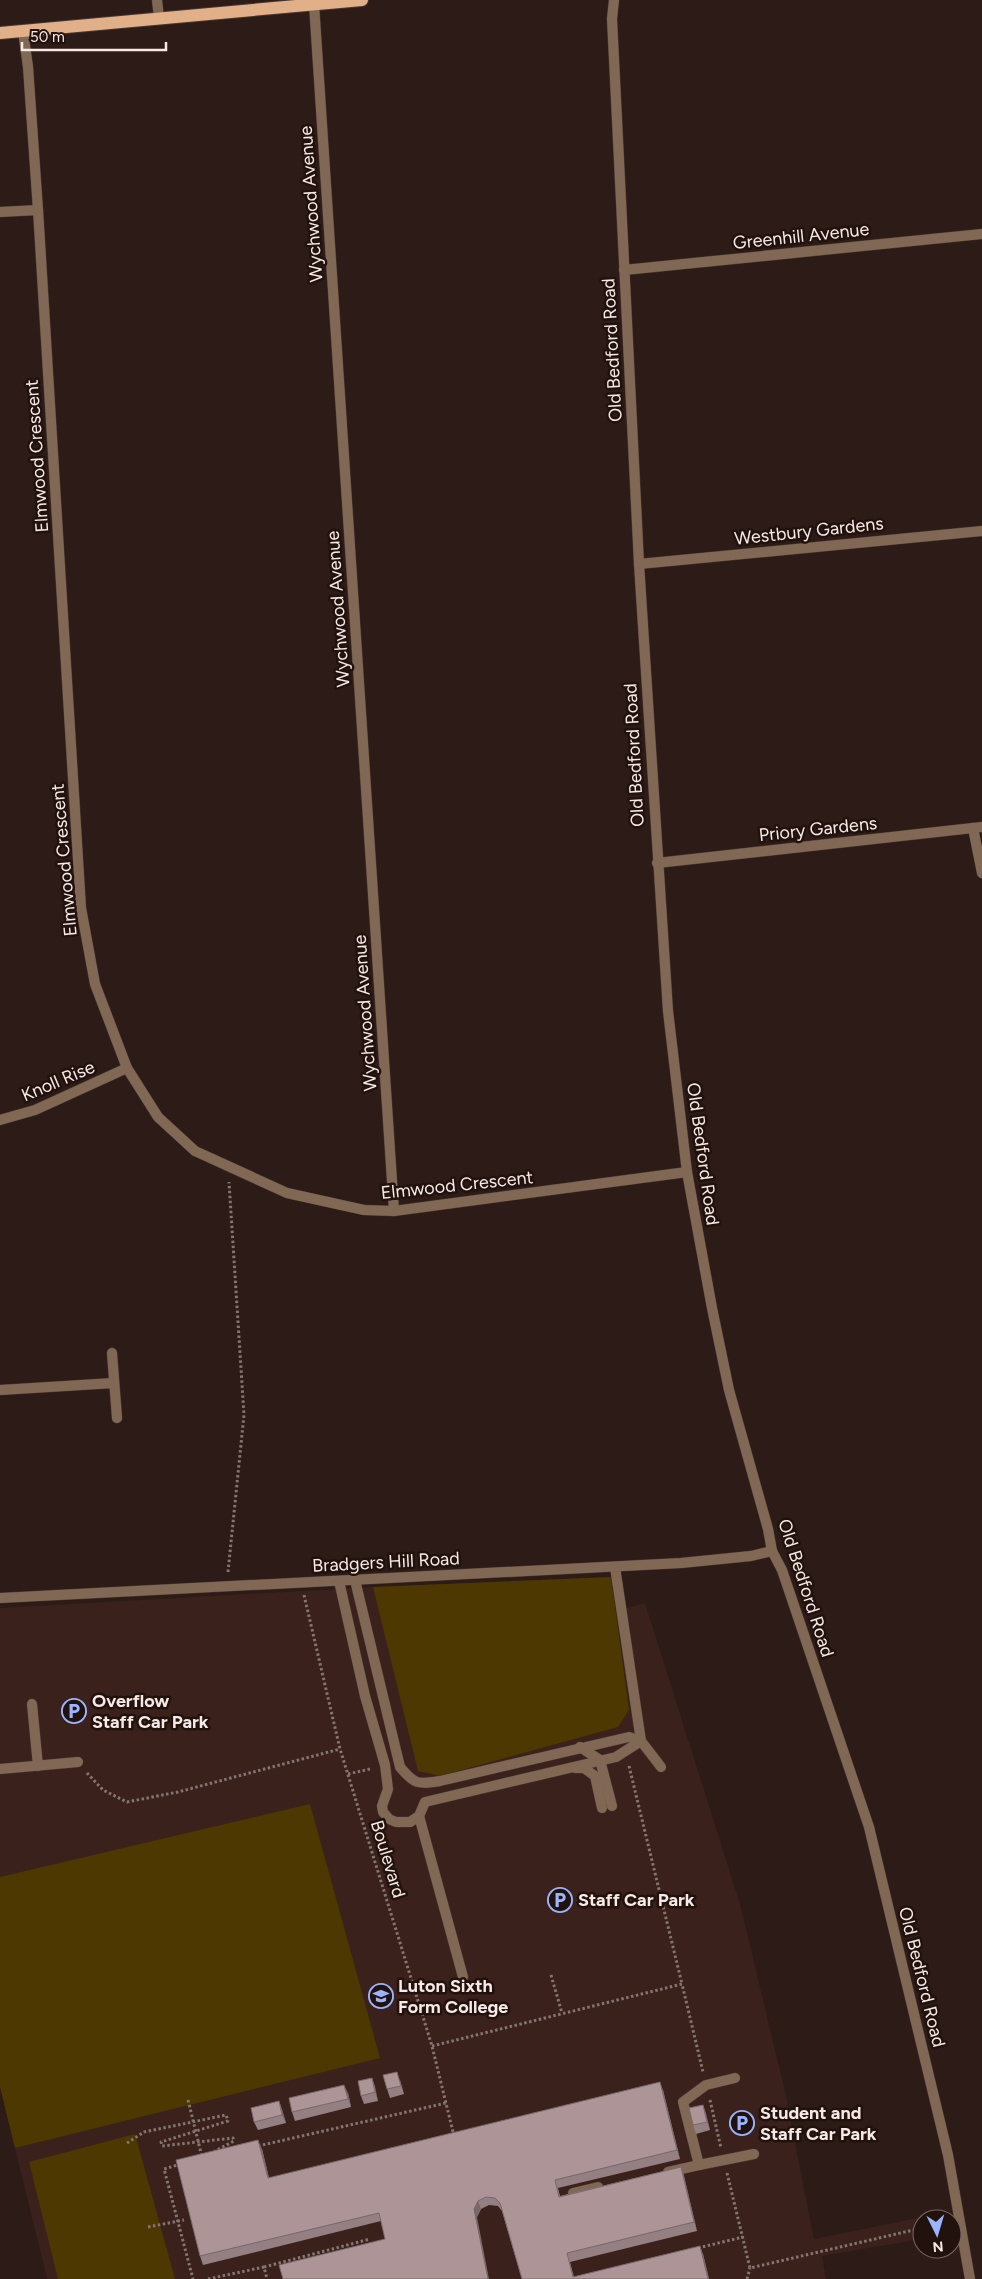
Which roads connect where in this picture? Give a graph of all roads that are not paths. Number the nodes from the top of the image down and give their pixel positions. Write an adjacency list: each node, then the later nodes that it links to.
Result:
1 (157, 0): 5 (street)
2 (362, 0): 4 (main road)
3 (614, 0): 11 (street, Old Bedford Road)
4 (314, 4): 5 (main road); 20 (street, Wychwood Avenue)
5 (159, 18): 6 (main road)
6 (23, 31): 7 (main road); 8 (street, Elmwood Crescent)
7 (0, 33)
8 (38, 210): 9 (street); 17 (street, Elmwood Crescent)
9 (0, 212)
10 (982, 234): 11 (street, Greenhill Avenue)
11 (624, 270): 13 (street, Old Bedford Road)
12 (982, 531): 13 (street, Westbury Gardens)
13 (639, 564): 15 (street, Old Bedford Road)
14 (978, 828): 15 (street, Priory Gardens); 16 (street)
15 (657, 863): 19 (street, Old Bedford Road)
16 (982, 873)
17 (127, 1068): 18 (street, Knoll Rise); 20 (street, Elmwood Crescent)
18 (0, 1120)
19 (687, 1172): 20 (street, Elmwood Crescent); 25 (street, Old Bedford Road)
20 (394, 1211)
21 (112, 1353): 22 (street)
22 (114, 1383): 23 (street); 24 (street)
23 (0, 1390)
24 (117, 1418)
25 (772, 1551): 26 (street, Bradgers Hill Road); 47 (street, Old Bedford Road)
26 (615, 1567): 27 (street, Bradgers Hill Road); 31 (street)
27 (355, 1580): 28 (street, Bradgers Hill Road); 32 (street)
28 (338, 1581): 29 (street, Bradgers Hill Road); 39 (street)
29 (0, 1598)
30 (32, 1704): 35 (street)
31 (642, 1741): 32 (street); 33 (street); 37 (street)
32 (580, 1747): 33 (street)
33 (600, 1760): 36 (street); 36 (street)
34 (78, 1762): 35 (street)
35 (38, 1766): 38 (street)
36 (571, 1767): 39 (street)
37 (661, 1767)
38 (0, 1769)
39 (419, 1816): 40 (street)
40 (463, 1977)
41 (735, 2078): 43 (street)
42 (754, 2154): 43 (street)
43 (699, 2165): 44 (street)
44 (660, 2174)
45 (611, 2184): 46 (street)
46 (573, 2193)
47 (970, 2279)

